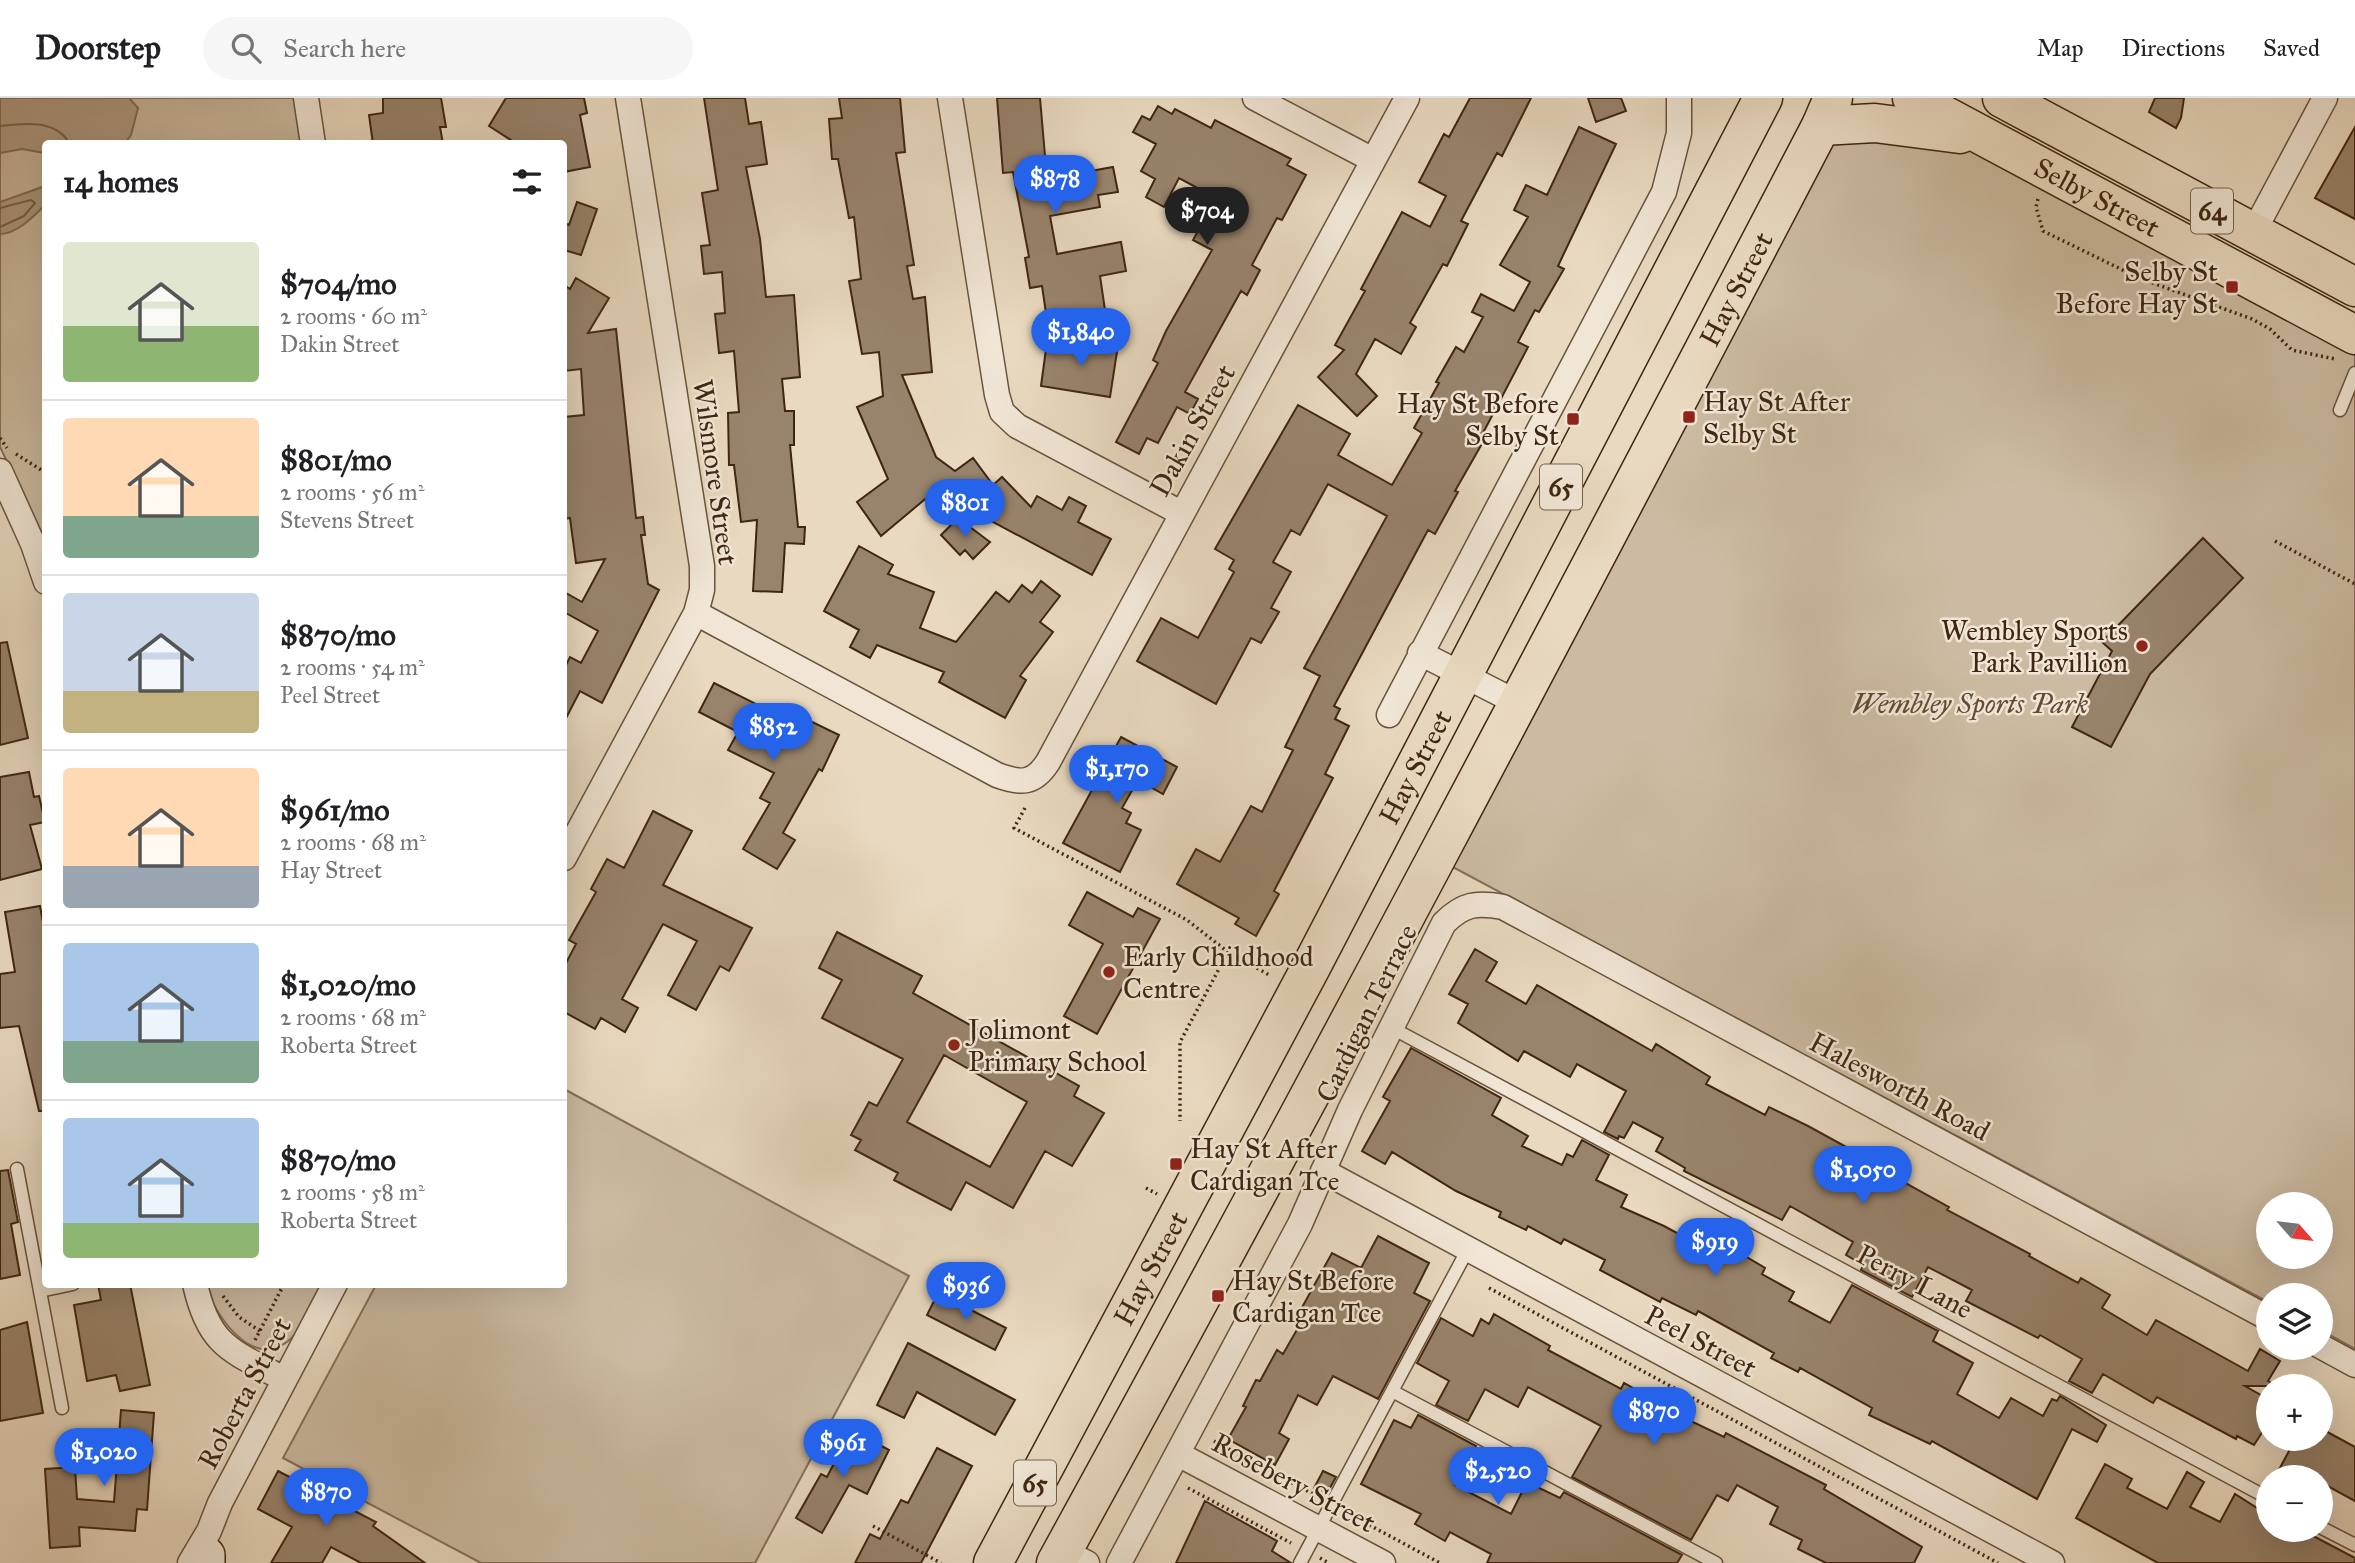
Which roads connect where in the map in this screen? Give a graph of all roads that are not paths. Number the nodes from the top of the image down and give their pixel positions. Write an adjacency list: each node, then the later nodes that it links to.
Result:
1 (306, 98): 14 (street)
2 (628, 98): 25 (street, Wilsmore Street)
3 (950, 98): 23 (street)
4 (1255, 98): 15 (street)
5 (1406, 98): 15 (street, Dakin Street)
6 (1679, 98): 26 (street, Hay Street)
7 (1734, 98): 16 (main road)
8 (1763, 98): 16 (main road, Hay Street / 65)
9 (1912, 98): 13 (main road, Selby Street / 64)
10 (2002, 98): 17 (main road, Selby Street / 64)
11 (2325, 98): 17 (street)
12 (1827, 112): 13 (main road); 28 (main road, Hay Street / 65)
13 (1986, 138): 19 (main road, Selby Street / 64)
14 (312, 140)
15 (1373, 160): 23 (street, Dakin Street)
16 (1727, 167): 27 (main road, Hay Street / 65)
17 (2253, 233): 18 (main road, Selby Street / 64)
18 (2355, 287)
19 (2353, 339)
20 (2355, 373): 21 (lane)
21 (2340, 410)
22 (0, 471): 24 (street)
23 (1181, 513): 25 (street, Dakin Street)
24 (42, 570)
25 (696, 613): 30 (street)
26 (1420, 653): 27 (street, Hay Street); 29 (street, Hay Street)
27 (1463, 675): 28 (street, Hay Street); 47 (main road, Hay Street / 65)
28 (1518, 704): 55 (main road, Hay Street / 65)
29 (1389, 715)
30 (567, 852)
31 (1503, 907): 32 (street, Cardigan Terrace); 40 (street, Halesworth Road)
32 (1390, 1027): 34 (street, Cardigan Terrace); 48 (lane, Perry Lane)
33 (17, 1169): 39 (lane)
34 (1323, 1171): 35 (street, Peel Street); 46 (street, Cardigan Terrace)
35 (1462, 1260): 44 (lane); 59 (street, Peel Street)
36 (56, 1288): 39 (lane)
37 (196, 1288): 43 (street)
38 (333, 1288): 43 (street, Roberta Street)
39 (40, 1292): 45 (lane)
40 (2256, 1312)
41 (2333, 1353): 42 (street)
42 (2355, 1365)
43 (284, 1379): 52 (street, Roberta Street)
44 (1392, 1391): 49 (lane); 58 (lane)
45 (62, 1408)
46 (1178, 1454): 49 (street, Rosebery Street); 56 (street, Cardigan Terrace)
47 (1040, 1474): 54 (main road, Hay Street / 65); 55 (main road)
48 (2256, 1492)
49 (1319, 1529): 53 (lane); 57 (street, Rosebery Street)
50 (2333, 1534): 51 (lane)
51 (2355, 1545)
52 (203, 1555)
53 (1304, 1557)
54 (993, 1563)
55 (1060, 1563)
56 (1119, 1563)
57 (1383, 1563)
58 (1716, 1563)
59 (2052, 1563)

